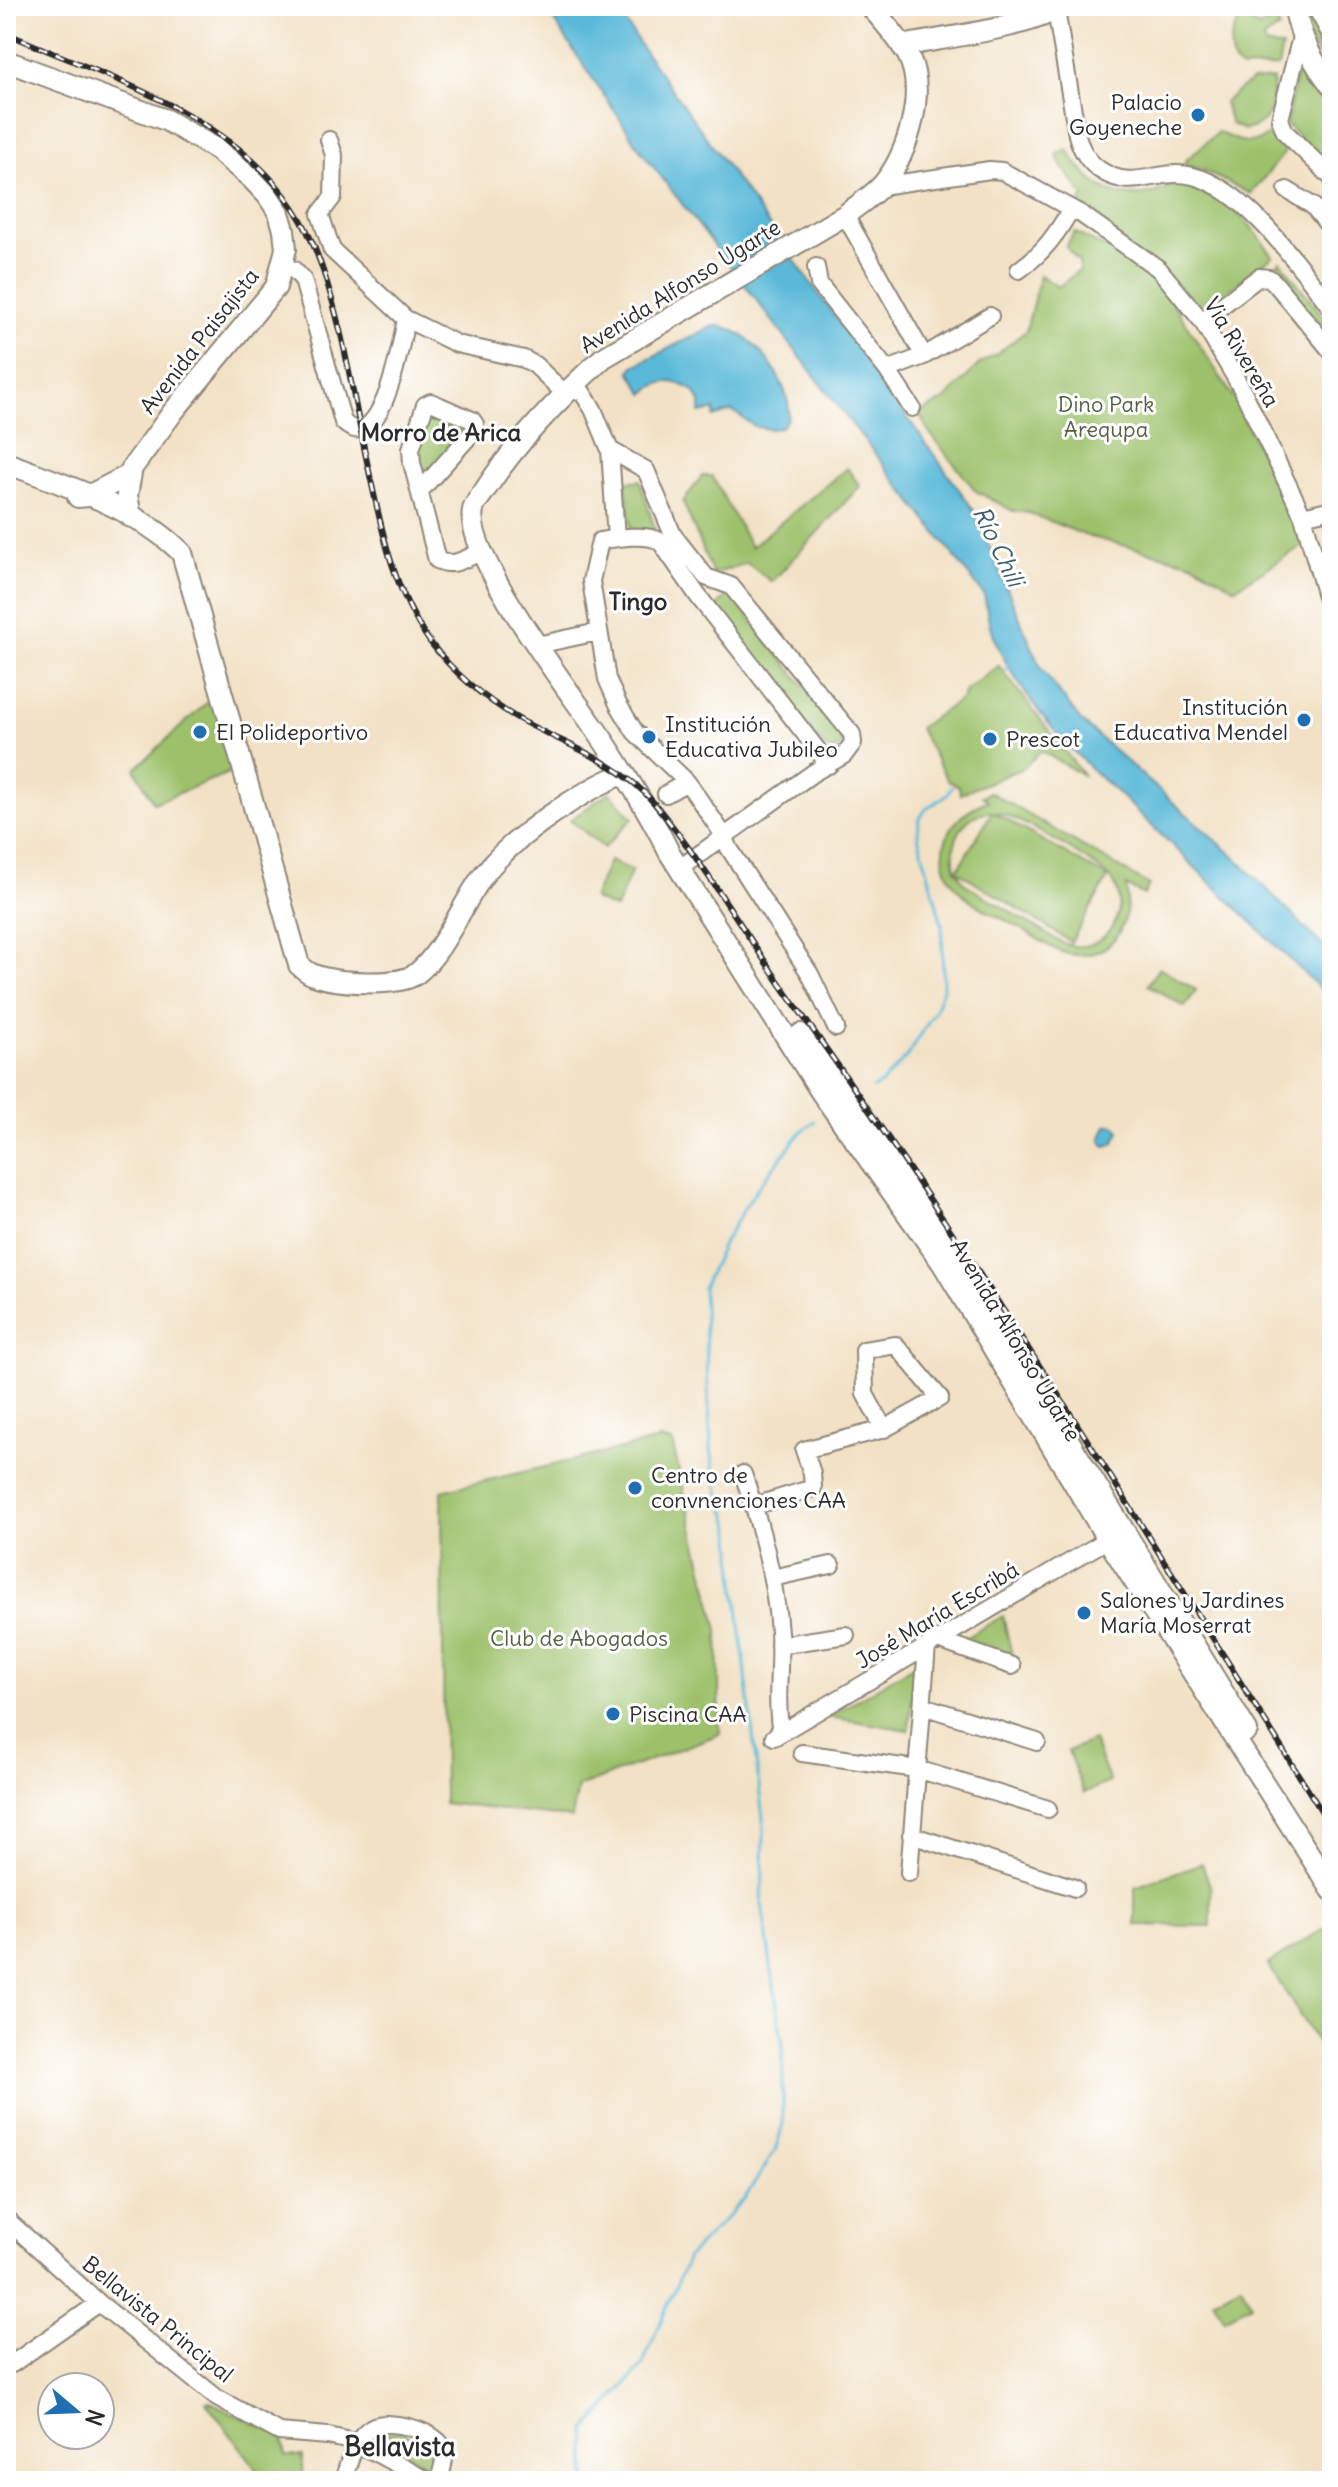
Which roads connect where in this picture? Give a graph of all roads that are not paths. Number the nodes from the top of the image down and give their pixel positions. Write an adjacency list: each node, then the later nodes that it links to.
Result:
1 (870, 6): 7 (main road)
2 (1294, 6): 5 (main road)
3 (1315, 6): 6 (street)
4 (1058, 8): 7 (main road); 20 (street)
5 (1301, 37): 9 (main road); 11 (street)
6 (1332, 37)
7 (902, 46): 12 (main road, Avenida Alfonso Ugarte)
8 (6, 61): 17 (main road, Avenida Paisajista)
9 (1332, 86)
10 (329, 140): 23 (street)
11 (1332, 178)
12 (881, 186): 14 (street, Via Rivereña); 15 (main road, Avenida Alfonso Ugarte)
13 (1287, 190): 16 (street)
14 (1071, 209): 19 (street); 24 (street, Via Rivereña)
15 (845, 215): 26 (street); 28 (main road, Avenida Alfonso Ugarte)
16 (1332, 230)
17 (284, 266): 23 (street); 33 (main road, Avenida Paisajista)
18 (816, 267): 27 (street)
19 (1019, 270)
20 (1326, 296): 21 (street)
21 (1332, 309)
22 (990, 316): 26 (street)
23 (406, 319): 28 (street)
24 (1202, 321): 25 (street); 37 (street, Via Rivereña)
25 (1332, 352)
26 (924, 356): 27 (street)
27 (887, 370): 29 (street)
28 (568, 389): 30 (street); 41 (main road, Avenida Alfonso Ugarte)
29 (912, 408)
30 (610, 450): 39 (street); 40 (street)
31 (6, 463): 35 (main road)
32 (6, 474): 35 (main road)
33 (129, 475): 35 (main road, Avenida Paisajista); 38 (main road)
34 (420, 491): 34 (street); 41 (street)
35 (88, 496): 38 (main road)
36 (1332, 509): 37 (street)
37 (1303, 516): 44 (street, Via Rivereña)
38 (131, 517): 48 (main road)
39 (616, 538): 40 (street); 45 (street)
40 (666, 538): 42 (street); 43 (street)
41 (480, 552): 46 (main road, Avenida Alfonso Ugarte)
42 (713, 580): 43 (street); 47 (street)
43 (698, 596): 47 (street)
44 (1332, 617)
45 (598, 632): 46 (street); 49 (street)
46 (537, 645): 48 (main road, Avenida Alfonso Ugarte)
47 (829, 765): 51 (street)
48 (623, 774): 52 (main road, Avenida Alfonso Ugarte)
49 (687, 782): 50 (street); 51 (street)
50 (666, 794)
51 (725, 837): 52 (street); 53 (street)
52 (685, 865): 57 (main road, Avenida Alfonso Ugarte)
53 (836, 1028)
54 (884, 1429): 54 (street); 56 (street)
55 (743, 1474): 56 (street)
56 (754, 1506): 59 (street)
57 (1115, 1536): 61 (street, José María Escribá); 70 (main road, Avenida Alfonso Ugarte); 73 (main road, Avenida Alfonso Ugarte)
58 (831, 1565): 59 (street)
59 (772, 1578): 62 (street)
60 (846, 1635): 62 (street)
61 (932, 1643): 62 (street, José María Escribá); 63 (street); 64 (street)
62 (779, 1645)
63 (1012, 1666)
64 (923, 1706): 65 (street); 67 (street)
65 (1037, 1742)
66 (802, 1753): 67 (street)
67 (917, 1769): 68 (street); 69 (street)
68 (1048, 1809)
69 (911, 1835): 71 (street); 72 (street)
70 (1332, 1866)
71 (909, 1873)
72 (1075, 1888)
73 (1332, 1890)
74 (6, 2219): 75 (street, Bellavista Principal)
75 (99, 2303): 76 (street); 77 (street, Bellavista Principal)
76 (12, 2364)
77 (356, 2444): 78 (street); 79 (street, Bellavista Principal); 80 (street)
78 (343, 2481)
79 (428, 2481)
80 (439, 2481)

